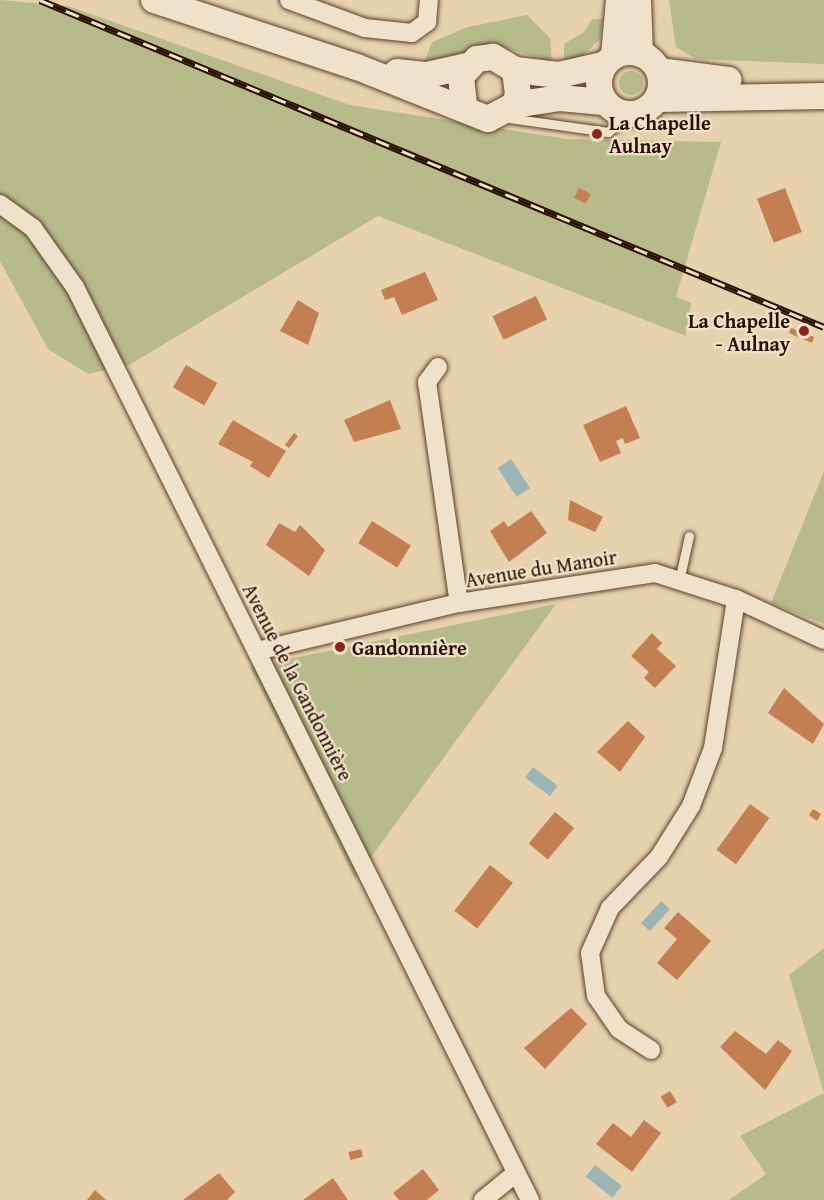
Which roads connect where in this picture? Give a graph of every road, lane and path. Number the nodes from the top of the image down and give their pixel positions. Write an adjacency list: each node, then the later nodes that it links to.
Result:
1 (154, 0): 9 (main road)
2 (289, 0): 3 (street)
3 (429, 0)
4 (619, 0): 7 (main road)
5 (638, 0): 6 (main road)
6 (640, 54): 7 (main road); 11 (main road)
7 (608, 60): 10 (main road); 15 (main road)
8 (467, 66): 9 (main road); 10 (main road); 16 (main road)
9 (357, 67): 16 (main road)
10 (515, 70): 17 (main road)
11 (659, 71): 12 (main road); 14 (main road)
12 (824, 82)
13 (824, 96): 14 (main road)
14 (658, 99): 18 (main road)
15 (603, 102): 17 (main road); 18 (main road)
16 (464, 106): 17 (main road)
17 (507, 111): 18 (lane)
18 (628, 115)
19 (0, 204): 26 (street, Avenue de la Gandonnière)
20 (438, 367): 24 (street)
21 (689, 536): 22 (lane)
22 (679, 581): 23 (street, Avenue du Manoir); 24 (street, Avenue du Manoir)
23 (736, 599): 25 (street, Avenue du Manoir); 27 (street)
24 (459, 603): 26 (street, Avenue du Manoir)
25 (824, 640)
26 (256, 651): 28 (street, Avenue de la Gandonnière)
27 (651, 1050)
28 (516, 1173): 29 (street); 30 (street, Avenue de la Gandonnière)
29 (483, 1200)
30 (530, 1200)

